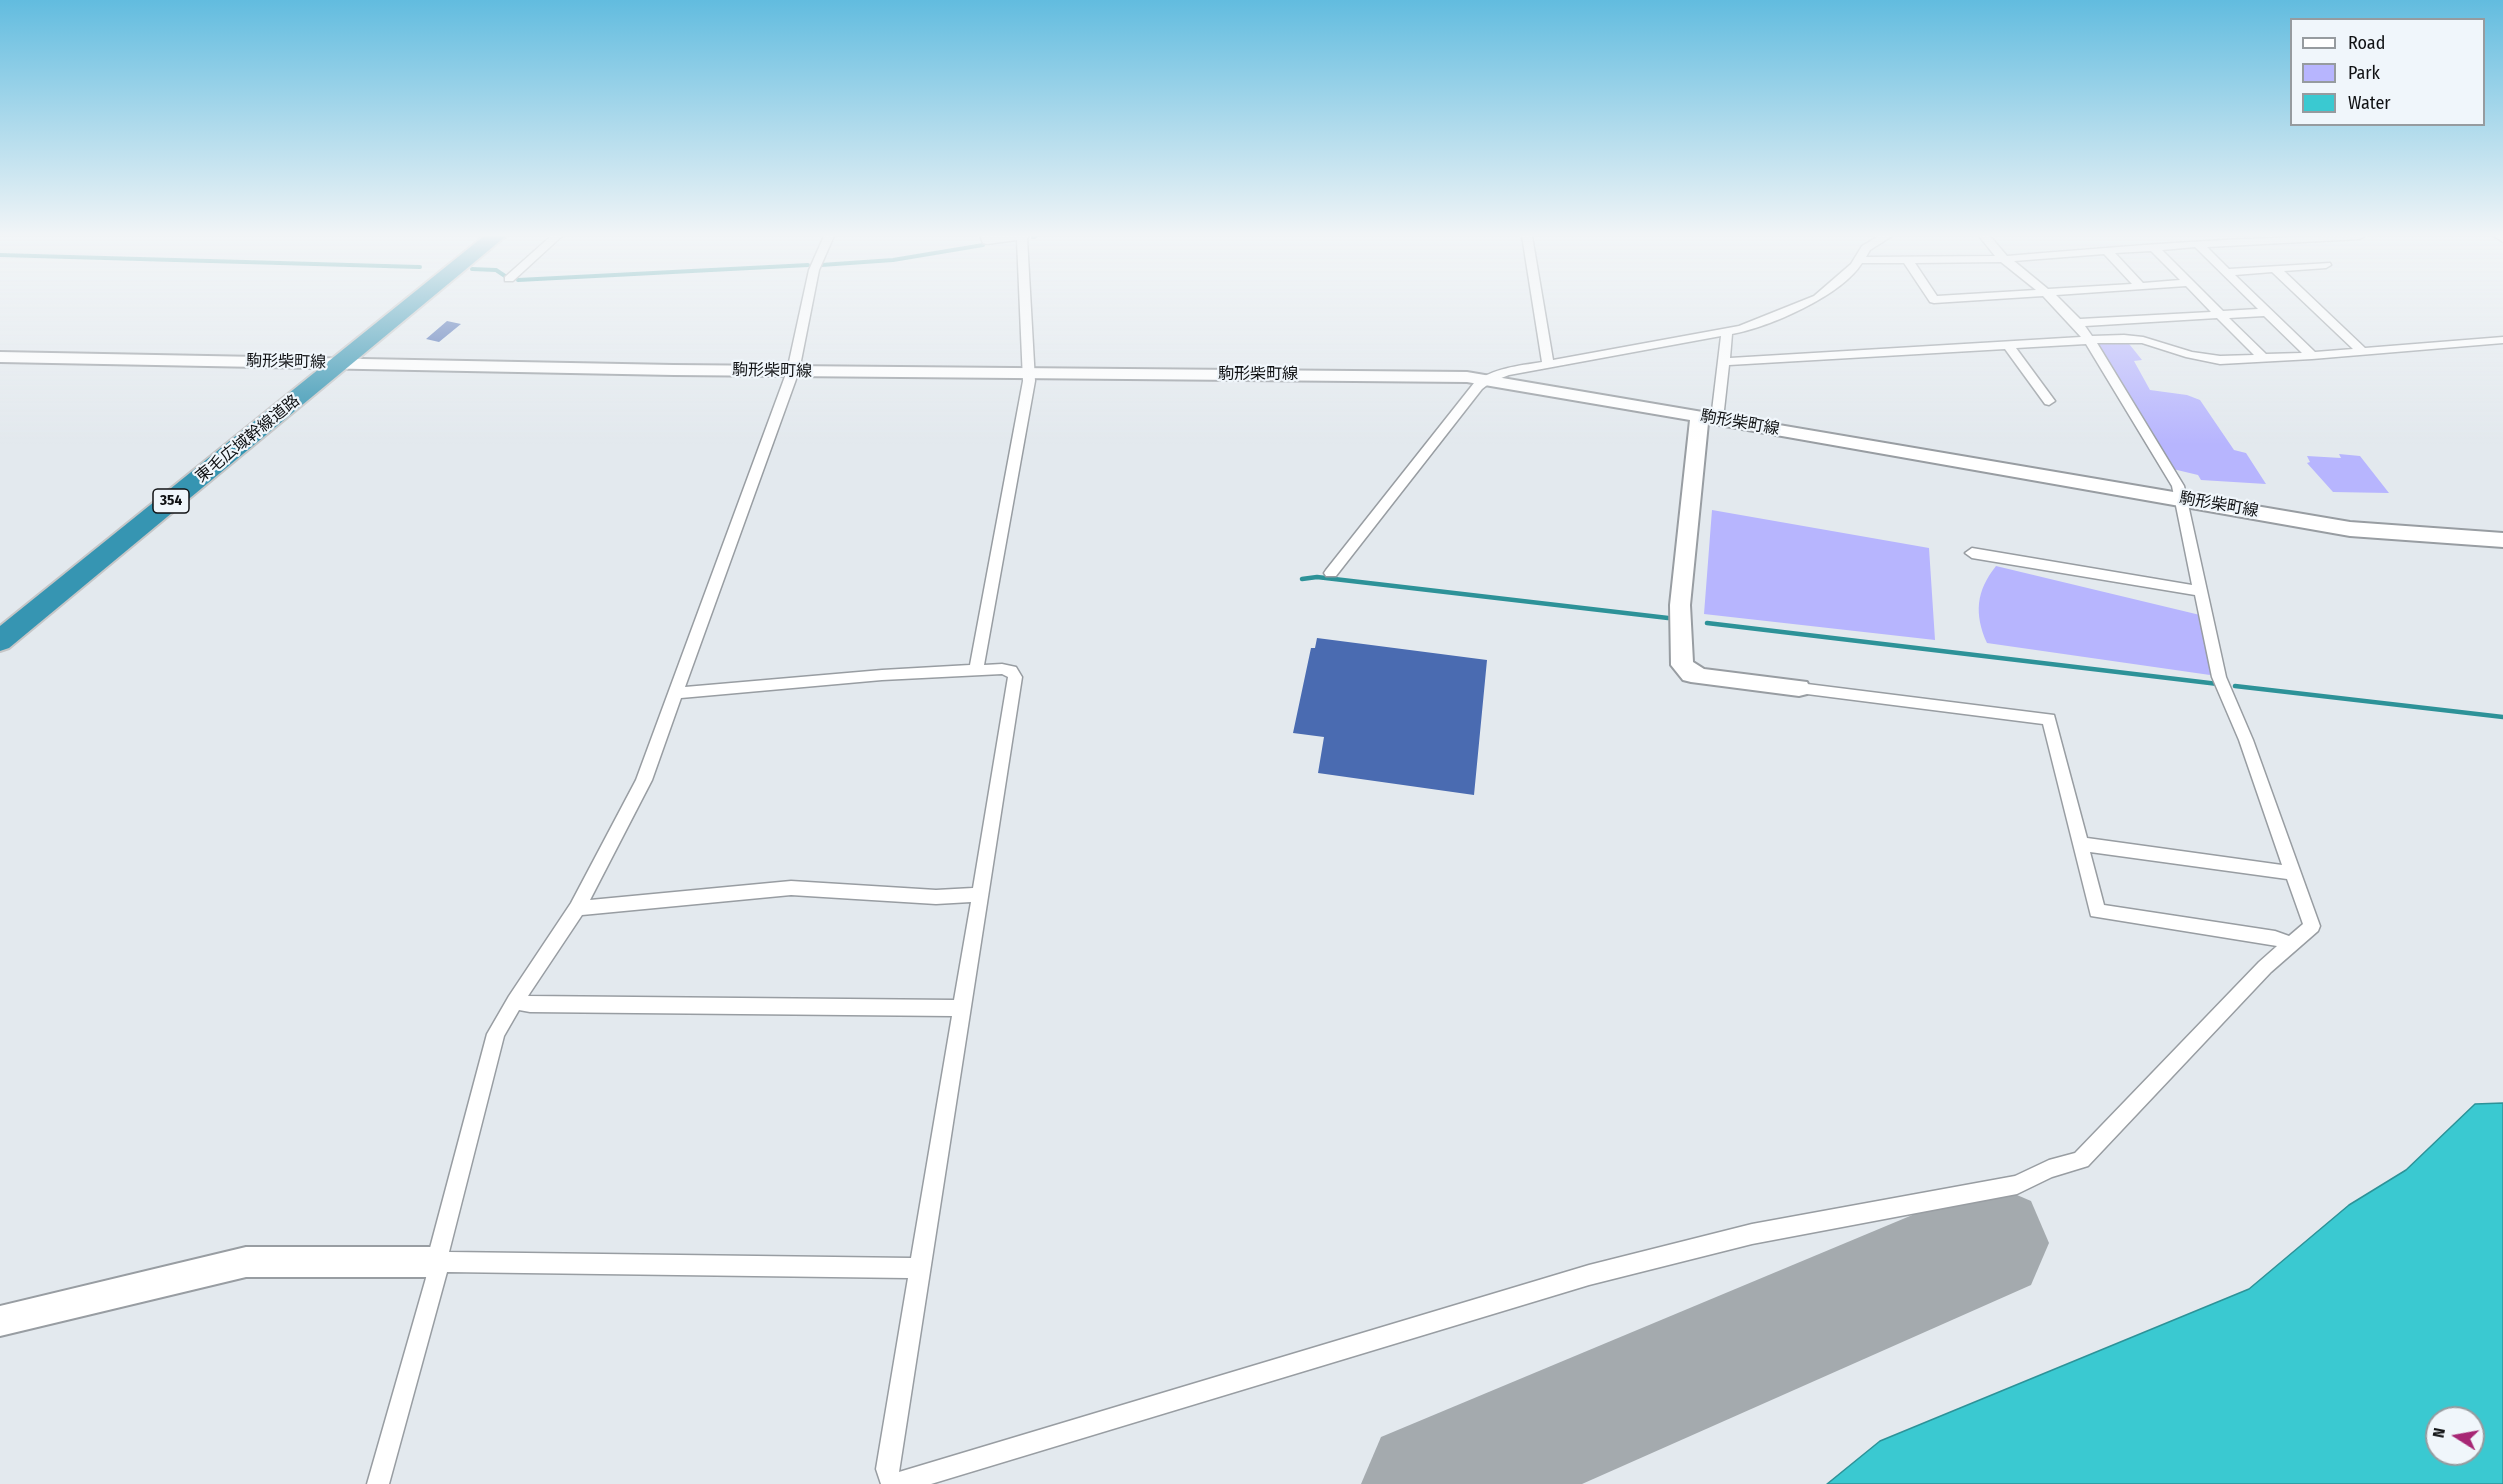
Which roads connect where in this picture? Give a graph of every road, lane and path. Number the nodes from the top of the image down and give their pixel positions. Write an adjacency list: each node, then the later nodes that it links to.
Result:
1 (402, 305): 23 (highway, 東毛広域幹線道路 / 354)
2 (408, 305): 23 (highway, 東毛広域幹線道路 / 354)
3 (807, 305): 25 (street)
4 (1026, 305): 26 (street)
5 (1538, 305): 24 (street)
6 (1805, 305): 14 (street)
7 (2059, 305): 13 (street)
8 (2210, 305): 12 (street)
9 (2260, 305): 11 (street)
10 (2313, 305): 18 (street)
11 (2267, 312): 12 (street); 19 (street)
12 (2220, 315): 13 (street); 21 (street)
13 (2077, 323): 15 (street)
14 (1727, 332): 22 (street); 24 (street)
15 (2090, 340): 17 (street); 21 (street); 30 (street)
16 (2503, 340): 18 (street)
17 (2008, 345): 22 (street); 28 (street)
18 (2362, 352): 19 (street)
19 (2312, 356): 21 (street)
20 (0, 357): 23 (main road, 駒形柴町線)
21 (2263, 358)
22 (1723, 362): 29 (street)
23 (334, 363): 25 (main road, 駒形柴町線); 35 (highway, 東毛広域幹線道路 / 354); 36 (highway, 東毛広域幹線道路 / 354)
24 (1548, 364): 27 (street)
25 (793, 371): 26 (main road, 駒形柴町線); 39 (street)
26 (1029, 373): 27 (main road, 駒形柴町線); 37 (street)
27 (1487, 379): 29 (main road, 駒形柴町線); 33 (street)
28 (2049, 401)
29 (1708, 418): 30 (main road, 駒形柴町線); 38 (main road)
30 (2181, 498): 31 (main road, 駒形柴町線); 34 (street)
31 (2503, 540)
32 (1972, 553): 34 (street)
33 (1331, 573)
34 (2200, 591): 41 (street)
35 (0, 628)
36 (0, 641)
37 (976, 670): 39 (street); 42 (street)
38 (1799, 688): 40 (street)
39 (675, 693): 43 (street)
40 (2082, 844): 41 (street); 44 (street)
41 (2294, 873): 44 (street)
42 (980, 894): 43 (street); 46 (street)
43 (577, 908): 45 (street)
44 (2289, 944): 48 (street)
45 (515, 1001): 46 (street); 47 (street)
46 (963, 1008): 48 (street)
47 (437, 1262): 48 (street); 49 (main road); 50 (street)
48 (922, 1268)
49 (0, 1321)
50 (378, 1484)

